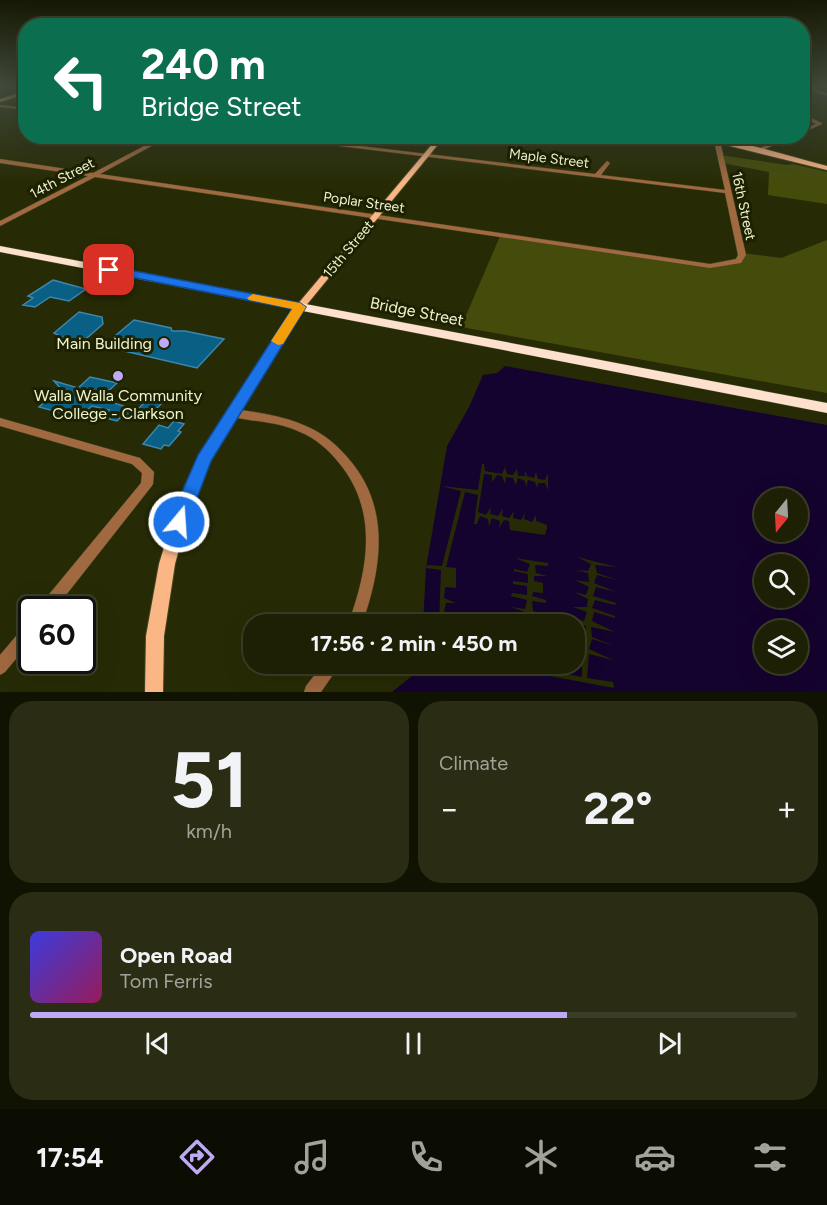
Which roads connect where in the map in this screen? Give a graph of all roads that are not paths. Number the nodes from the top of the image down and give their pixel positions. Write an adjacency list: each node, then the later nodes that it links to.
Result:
1 (810, 118): 3 (street)
2 (810, 121): 3 (street)
3 (817, 121): 4 (street)
4 (810, 128)
5 (153, 144): 16 (street, 14th Street)
6 (326, 144): 12 (street, Maple Street)
7 (436, 144): 12 (main road, 15th Street)
8 (718, 144): 18 (street, 16th Street)
9 (729, 144): 11 (main road)
10 (773, 144): 11 (street, 16th Street)
11 (757, 151): 15 (main road)
12 (426, 156): 17 (street, Maple Street); 19 (main road, 15th Street)
13 (0, 161): 16 (street, Poplar Street)
14 (607, 163): 17 (street)
15 (827, 168)
16 (95, 174): 19 (street, Poplar Street); 20 (street, 14th Street)
17 (597, 176): 18 (street, Maple Street)
18 (729, 192): 22 (street, 16th Street)
19 (376, 215): 22 (street, Poplar Street); 23 (main road, 15th Street)
20 (0, 224)
21 (0, 249): 23 (highway, Bridge Street)
22 (724, 266)
23 (300, 307): 24 (highway, Bridge Street); 25 (main road, 15th Street)
24 (827, 408)
25 (232, 413): 28 (street); 32 (main road, 15th Street)
26 (0, 422): 27 (street)
27 (57, 596)
28 (358, 614)
29 (18, 645): 30 (street)
30 (0, 667)
31 (325, 674): 33 (street)
32 (154, 692)
33 (312, 692)

